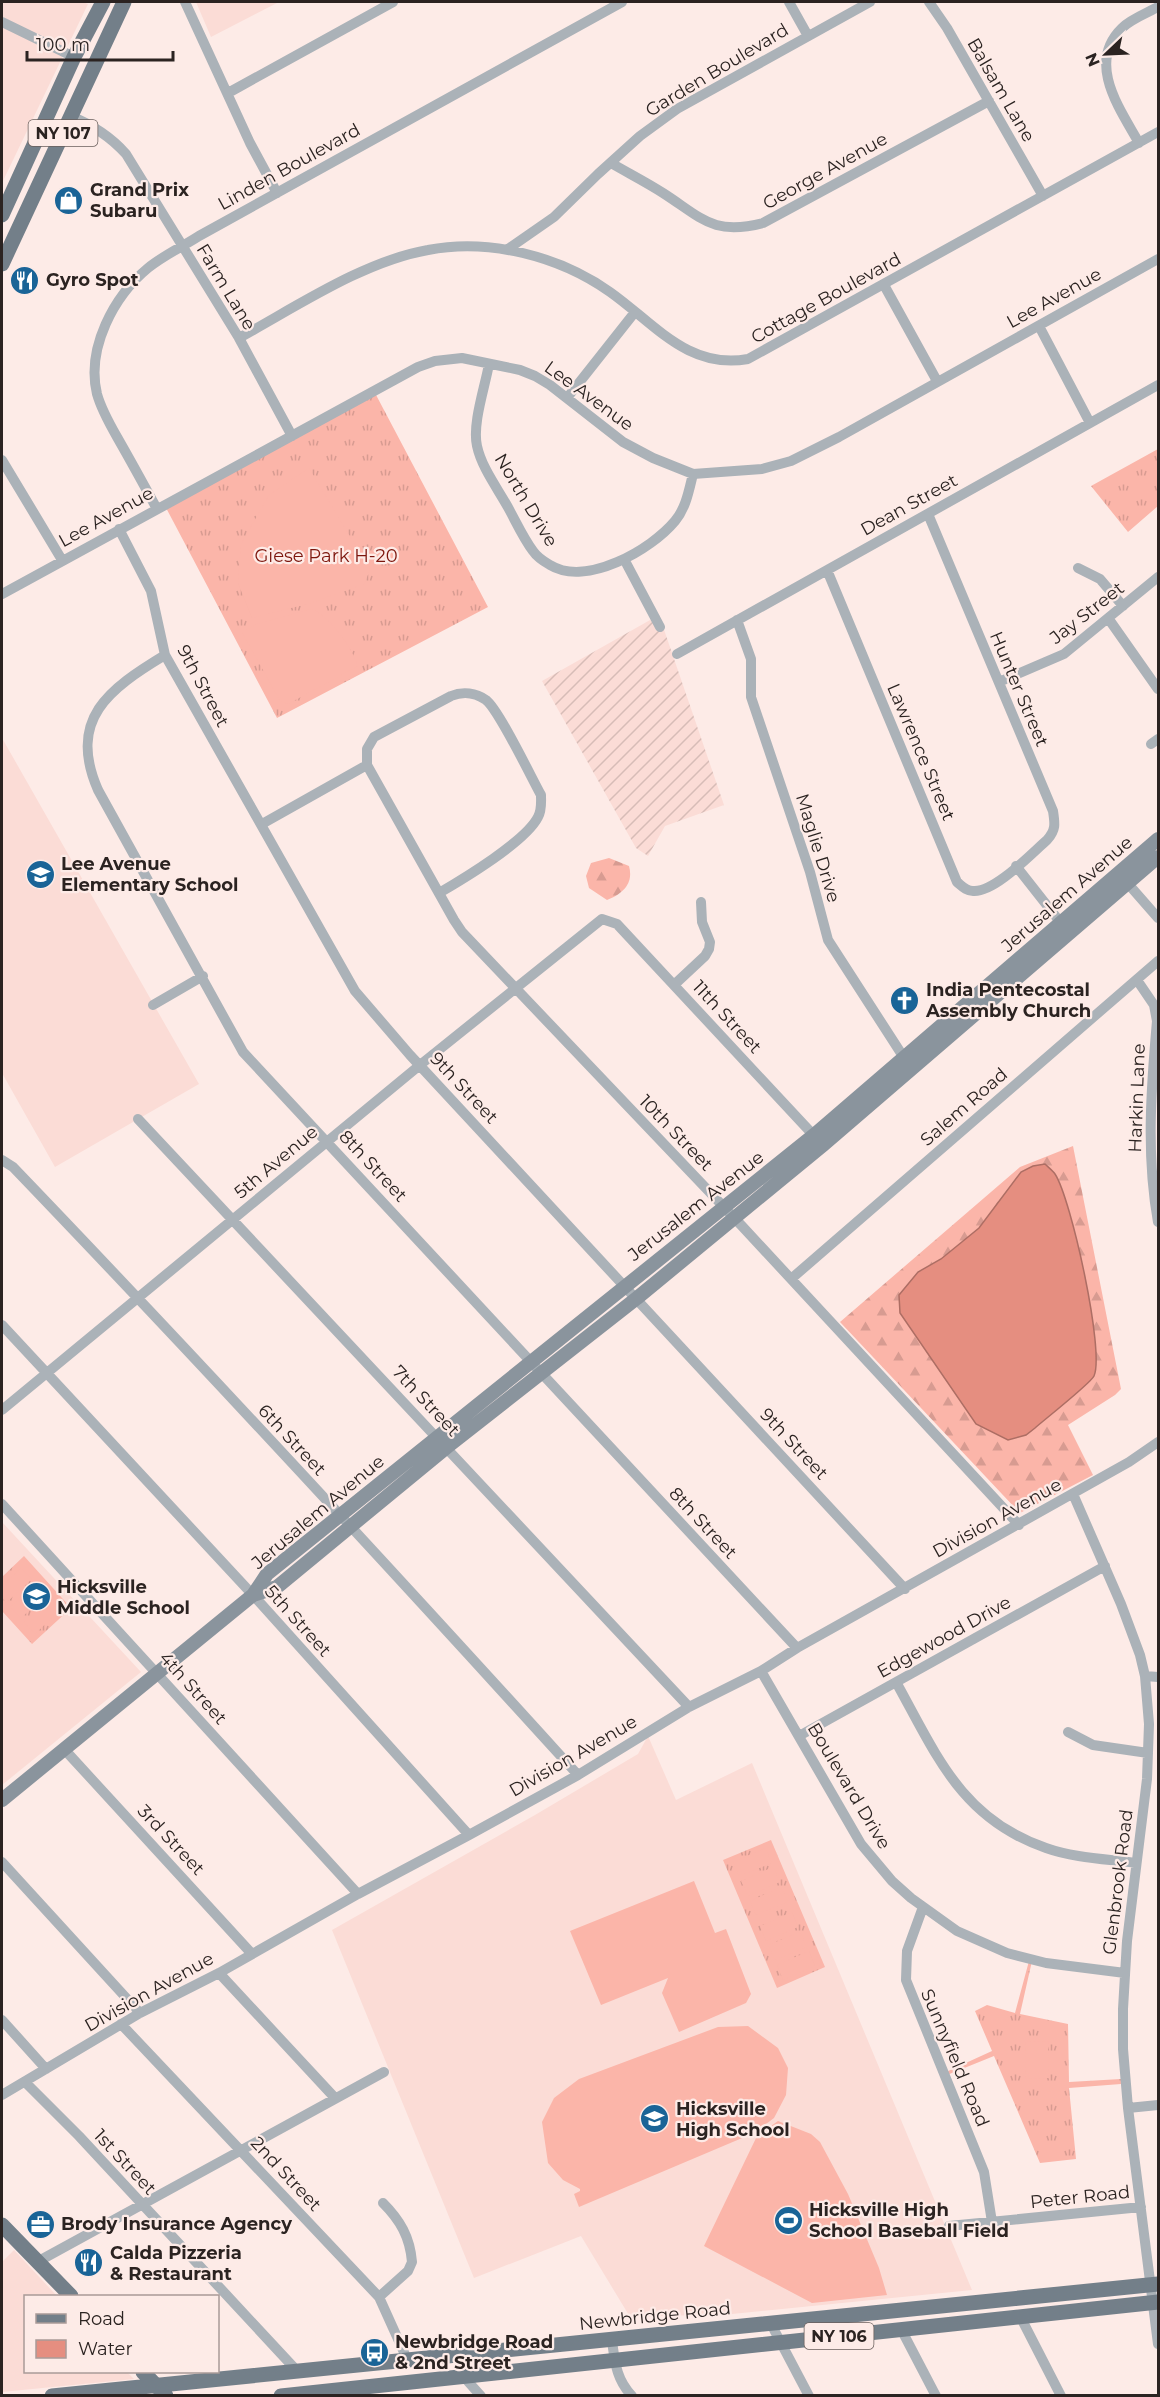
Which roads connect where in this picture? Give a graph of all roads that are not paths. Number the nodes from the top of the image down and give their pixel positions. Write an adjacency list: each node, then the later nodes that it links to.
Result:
1 (103, 2): 12 (main road, NY 107)
2 (124, 2): 15 (main road, NY 107)
3 (185, 2): 13 (street)
4 (622, 2): 19 (street, Linden Boulevard)
5 (789, 2): 11 (street)
6 (870, 2): 11 (street, Garden Boulevard)
7 (929, 2): 14 (street, Balsam Lane)
8 (387, 3): 13 (street)
9 (1158, 7): 17 (street)
10 (2, 22): 12 (street)
11 (808, 36): 18 (street, Garden Boulevard)
12 (74, 57): 21 (main road, NY 107)
13 (228, 93): 19 (street)
14 (989, 101): 18 (street, George Avenue); 20 (street, Balsam Lane)
15 (70, 116): 22 (street, Farm Lane); 25 (main road, NY 107)
16 (1158, 132): 17 (street, Cottage Boulevard)
17 (1139, 143): 20 (street, Cottage Boulevard)
18 (610, 163): 23 (street, Garden Boulevard)
19 (277, 193): 22 (street, Linden Boulevard)
20 (1043, 196): 26 (street, Cottage Boulevard)
21 (2, 215)
22 (183, 246): 29 (street, Farm Lane); 38 (street, Linden Boulevard)
23 (508, 249): 27 (street, Cottage Boulevard); 29 (street, Cottage Boulevard)
24 (1158, 259): 28 (street, Lee Avenue)
25 (2, 264)
26 (884, 285): 27 (street, Cottage Boulevard); 31 (street)
27 (635, 312): 33 (street)
28 (1039, 326): 31 (street, Lee Avenue); 34 (street)
29 (238, 338): 35 (street, Farm Lane)
30 (489, 364): 33 (street, Lee Avenue); 35 (street, Lee Avenue); 41 (street, North Drive)
31 (937, 381): 37 (street, Lee Avenue)
32 (1158, 386): 34 (street, Dean Street)
33 (567, 399): 37 (street, Lee Avenue)
34 (1090, 423): 39 (street, Dean Street)
35 (292, 436): 38 (street, Lee Avenue)
36 (2, 460): 42 (street)
37 (693, 474): 41 (street, North Drive)
38 (156, 508): 40 (street, Lee Avenue)
39 (928, 514): 44 (street, Dean Street); 53 (street, Hunter Street)
40 (119, 529): 42 (street, Lee Avenue); 52 (street, 9th Street)
41 (624, 559): 50 (street)
42 (62, 560): 46 (street, Lee Avenue)
43 (1078, 568): 47 (street)
44 (827, 570): 49 (street, Dean Street); 59 (street, Lawrence Street)
45 (1158, 577): 47 (street, Jay Street)
46 (2, 594)
47 (1123, 606): 48 (street, Jay Street)
48 (1108, 618): 53 (street, Jay Street); 54 (street)
49 (737, 620): 51 (street, Dean Street); 72 (street, Maglie Drive)
50 (660, 627)
51 (676, 654)
52 (165, 655): 56 (street, 9th Street); 67 (street, 8th Street)
53 (999, 682): 59 (street, Hunter Street)
54 (1158, 689)
55 (367, 765): 56 (street); 61 (street, 10th Street); 61 (street)
56 (262, 824): 73 (street, 9th Street)
57 (1158, 839): 60 (main road, Jerusalem Avenue)
58 (1158, 857): 60 (main road, Jerusalem Avenue)
59 (1016, 866): 65 (street)
60 (1124, 878): 63 (street); 65 (main road, Jerusalem Avenue)
61 (439, 893): 70 (street, 10th Street)
62 (701, 902): 69 (street)
63 (1158, 918)
64 (602, 919): 69 (street, 11th Street); 70 (street, 5th Avenue)
65 (1065, 928): 72 (main road, Jerusalem Avenue)
66 (1158, 961): 68 (street, Salem Road)
67 (203, 976): 71 (street); 76 (street, 8th Street)
68 (1137, 980): 80 (street, Harkin Lane); 81 (street, Salem Road)
69 (675, 984): 75 (street, 11th Street)
70 (515, 987): 73 (street, 5th Avenue); 78 (street, 10th Street)
71 (153, 1005)
72 (908, 1063): 75 (main road, Jerusalem Avenue)
73 (420, 1065): 76 (street, 5th Avenue); 82 (street, 9th Street)
74 (138, 1119): 79 (street, 7th Street)
75 (818, 1140): 78 (main road, Jerusalem Avenue)
76 (327, 1141): 79 (street, 5th Avenue); 86 (street, 8th Street)
77 (2, 1160): 83 (street, 6th Street)
78 (729, 1212): 81 (street, 10th Street); 82 (main road, Jerusalem Avenue); 84 (main road, Jerusalem Avenue)
79 (232, 1219): 83 (street, 5th Avenue); 90 (street, 7th Street)
80 (1158, 1222)
81 (791, 1279): 96 (street, 10th Street)
82 (625, 1285): 84 (street, 9th Street); 86 (main road, Jerusalem Avenue)
83 (138, 1297): 87 (street, 5th Avenue); 95 (street, 6th Street)
84 (637, 1298): 88 (main road, Jerusalem Avenue); 99 (street, 9th Street)
85 (2, 1325): 87 (street, 5th Street)
86 (531, 1361): 88 (street, 8th Street); 90 (main road, Jerusalem Avenue)
87 (46, 1373): 89 (street, 5th Avenue); 100 (street, 5th Street)
88 (541, 1373): 92 (main road, Jerusalem Avenue); 101 (street, 8th Street)
89 (2, 1410)
90 (437, 1437): 92 (street, 7th Street); 95 (main road, Jerusalem Avenue)
91 (1158, 1442): 93 (street, Division Avenue)
92 (447, 1448): 97 (main road, Jerusalem Avenue); 107 (street, 7th Street)
93 (1073, 1494): 96 (street, Division Avenue); 98 (street, Glenbrook Road)
94 (2, 1504): 103 (street, 4th Street)
95 (339, 1516): 97 (street, 6th Street); 100 (main road, Jerusalem Avenue)
96 (1019, 1525): 99 (street, Division Avenue)
97 (349, 1527): 100 (main road, Jerusalem Avenue); 112 (street, 6th Street)
98 (1105, 1566): 104 (street, Glenbrook Road); 106 (street, Edgewood Drive)
99 (905, 1588): 101 (street, Division Avenue)
100 (253, 1595): 103 (main road, Jerusalem Avenue); 114 (street, 5th Street)
101 (797, 1648): 102 (street, Division Avenue)
102 (761, 1671): 107 (street, Division Avenue); 109 (street, Boulevard Drive)
103 (157, 1673): 110 (main road, Jerusalem Avenue); 117 (street, 4th Street)
104 (1145, 1676): 105 (street); 111 (street, Glenbrook Road)
105 (1158, 1677)
106 (896, 1682): 109 (street, Edgewood Drive); 116 (street)
107 (689, 1707): 112 (street, Division Avenue)
108 (1068, 1732): 111 (street)
109 (799, 1736): 118 (street, Boulevard Drive)
110 (64, 1749): 113 (main road, Jerusalem Avenue); 119 (street, 3rd Street)
111 (1148, 1753): 116 (street, Glenbrook Road)
112 (578, 1774): 114 (street, Division Avenue)
113 (2, 1800)
114 (469, 1835): 117 (street, Division Avenue)
115 (2, 1862): 122 (street)
116 (1136, 1863): 121 (street, Glenbrook Road)
117 (358, 1894): 119 (street, Division Avenue)
118 (923, 1907): 121 (street, Boulevard Drive); 136 (street, Sunnyfield Road)
119 (252, 1954): 120 (street, Division Avenue)
120 (219, 1973): 122 (street, Division Avenue); 129 (street)
121 (1125, 1973): 131 (street, Glenbrook Road)
122 (140, 2013): 124 (street, Division Avenue)
123 (2, 2020): 125 (street)
124 (121, 2024): 125 (street, Division Avenue); 132 (street, 2nd Street)
125 (46, 2069): 127 (street, Division Avenue)
126 (384, 2072): 129 (street)
127 (25, 2082): 128 (street, Division Avenue); 134 (street, 1st Street)
128 (2, 2096)
129 (335, 2098): 132 (street)
130 (1158, 2105): 131 (street)
131 (1128, 2108): 135 (street, Glenbrook Road)
132 (240, 2150): 134 (street); 142 (street, 2nd Street)
133 (383, 2203): 142 (street)
134 (142, 2205): 139 (street); 152 (street, 1st Street)
135 (1141, 2207): 136 (street, Peter Road); 140 (street, Glenbrook Road)
136 (992, 2222): 138 (street, Peter Road)
137 (2, 2225): 139 (main road)
138 (950, 2226)
139 (37, 2262): 141 (main road)
140 (1154, 2285): 143 (street, Glenbrook Road); 145 (main road, Newbridge Road / NY 106)
141 (70, 2295)
142 (379, 2296): 151 (street, 2nd Street)
143 (1156, 2302): 144 (main road, NY 106); 149 (street, Glenbrook Road)
144 (1020, 2316): 146 (main road, NY 106); 163 (street)
145 (771, 2324): 147 (main road, Newbridge Road / NY 106); 148 (street)
146 (901, 2329): 148 (main road, NY 106); 162 (street)
147 (612, 2341): 150 (street); 151 (main road, Newbridge Road / NY 106)
148 (781, 2343): 150 (main road, NY 106); 161 (street)
149 (1158, 2344)
150 (614, 2359): 154 (main road, NY 106); 160 (street)
151 (407, 2360): 152 (main road, Newbridge Road / NY 106)
152 (298, 2372): 155 (main road, Newbridge Road / NY 106)
153 (144, 2373): 155 (main road)
154 (464, 2377): 156 (main road, NY 106); 159 (street)
155 (161, 2390): 157 (main road, NY 106)
156 (327, 2393): 158 (main road, NY 106)
157 (52, 2396)
158 (281, 2396)
159 (481, 2396)
160 (632, 2396)
161 (809, 2396)
162 (936, 2396)
163 (1061, 2396)

